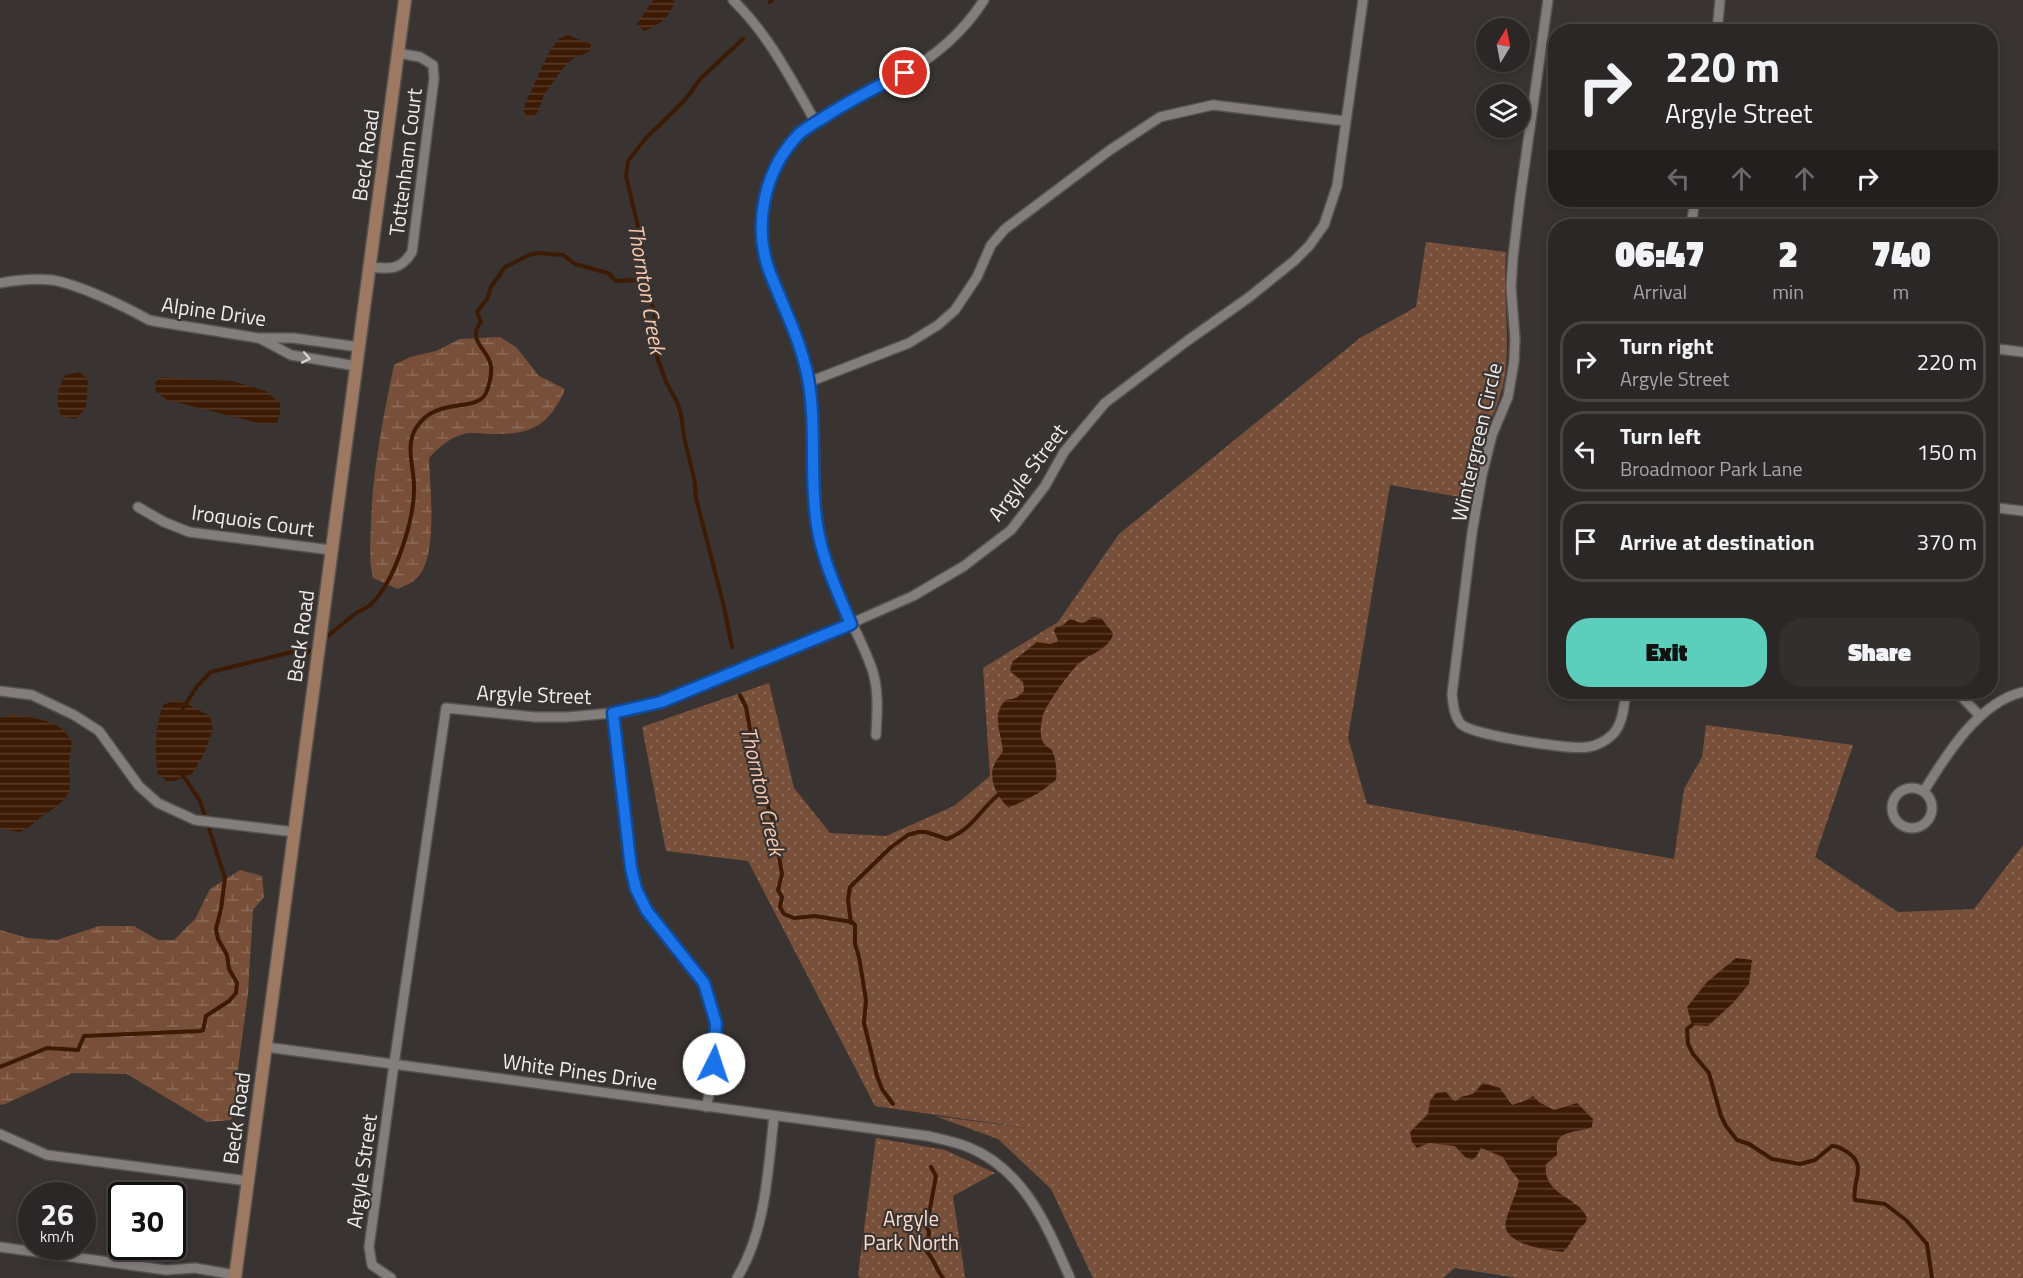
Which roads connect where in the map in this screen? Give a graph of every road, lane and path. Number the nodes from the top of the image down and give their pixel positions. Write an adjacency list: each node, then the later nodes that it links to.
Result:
1 (405, 0): 8 (main road, Beck Road)
2 (733, 0): 10 (street)
3 (984, 0): 10 (street)
4 (1363, 0): 9 (street, Argyle Street)
5 (1548, 0): 26 (street, Wintergreen Circle)
6 (1720, 0): 7 (street)
7 (1718, 24)
8 (398, 53): 11 (main road, Beck Road); 11 (street, Tottenham Court)
9 (1346, 121): 18 (street); 23 (street, Argyle Street)
10 (816, 123): 18 (street)
11 (370, 267): 14 (main road, Beck Road)
12 (0, 283): 13 (street, Alpine Drive)
13 (258, 338): 14 (street, Alpine Drive); 17 (street, one-way to 17)
14 (359, 347): 17 (main road, Beck Road)
15 (1998, 349): 16 (street)
16 (2023, 352)
17 (357, 366): 22 (main road, Beck Road)
18 (809, 382): 23 (street)
19 (138, 507): 22 (street, Iroquois Court)
20 (1998, 508): 21 (street)
21 (2023, 511)
22 (331, 550): 32 (main road, Beck Road)
23 (851, 624): 28 (street, Argyle Street); 30 (street)
24 (0, 692): 32 (street)
25 (2023, 692): 29 (street)
26 (1625, 699)
27 (1964, 699): 29 (street)
28 (613, 713): 34 (street, Argyle Street); 35 (street)
29 (1980, 716): 31 (street)
30 (876, 735)
31 (1924, 791): 31 (street)
32 (294, 832): 33 (main road, Beck Road)
33 (266, 1047): 34 (street, White Pines Drive); 38 (main road, Beck Road)
34 (394, 1064): 35 (street, White Pines Drive); 43 (street, Argyle Street)
35 (706, 1107): 36 (street, White Pines Drive)
36 (774, 1116): 44 (street); 45 (street, White Pines Drive)
37 (0, 1134): 38 (street)
38 (248, 1181): 41 (main road, Beck Road)
39 (0, 1248): 40 (street)
40 (166, 1270): 41 (street); 42 (street)
41 (235, 1277)
42 (177, 1278)
43 (391, 1278)
44 (737, 1278)
45 (1070, 1278)

